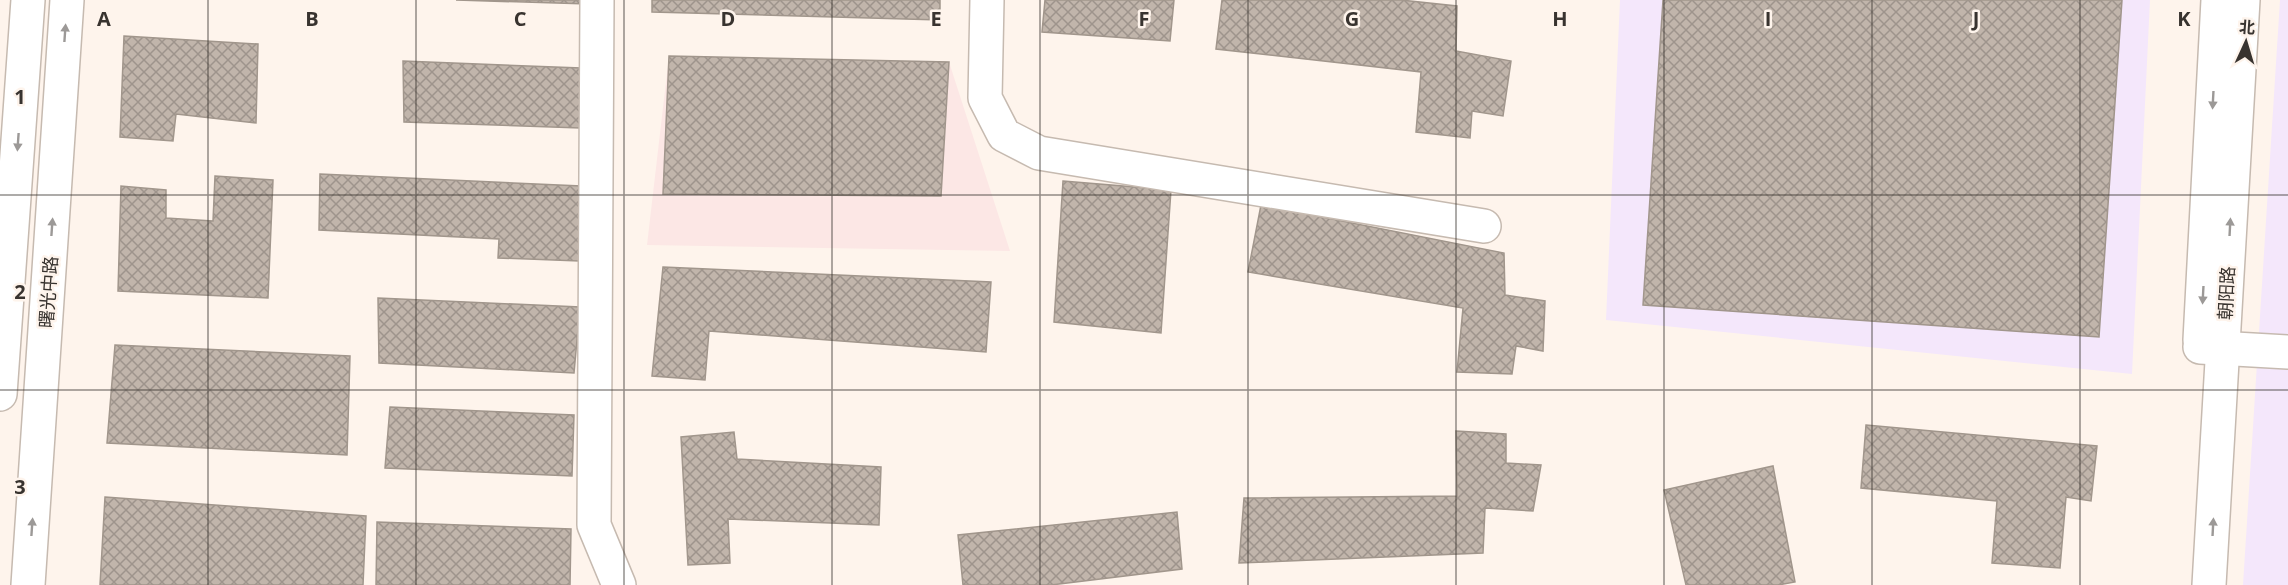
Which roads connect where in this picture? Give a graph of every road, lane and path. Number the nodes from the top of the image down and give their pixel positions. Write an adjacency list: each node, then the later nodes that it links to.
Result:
1 (28, 0): 10 (street, one-way to 10)
2 (67, 0): 11 (street, 曙光中路, one-way to 2)
3 (597, 0): 12 (street)
4 (987, 0): 7 (street)
5 (2218, 0): 8 (street, 朝阳路, one-way to 8)
6 (2243, 0): 8 (street, 朝阳路, one-way to 6)
7 (1484, 226)
8 (2211, 348): 9 (street); 13 (street, 朝阳路); 14 (street, 朝阳路, one-way to 8)
9 (2288, 352)
10 (0, 394)
11 (28, 585)
12 (619, 585)
13 (2186, 585)
14 (2209, 585)

